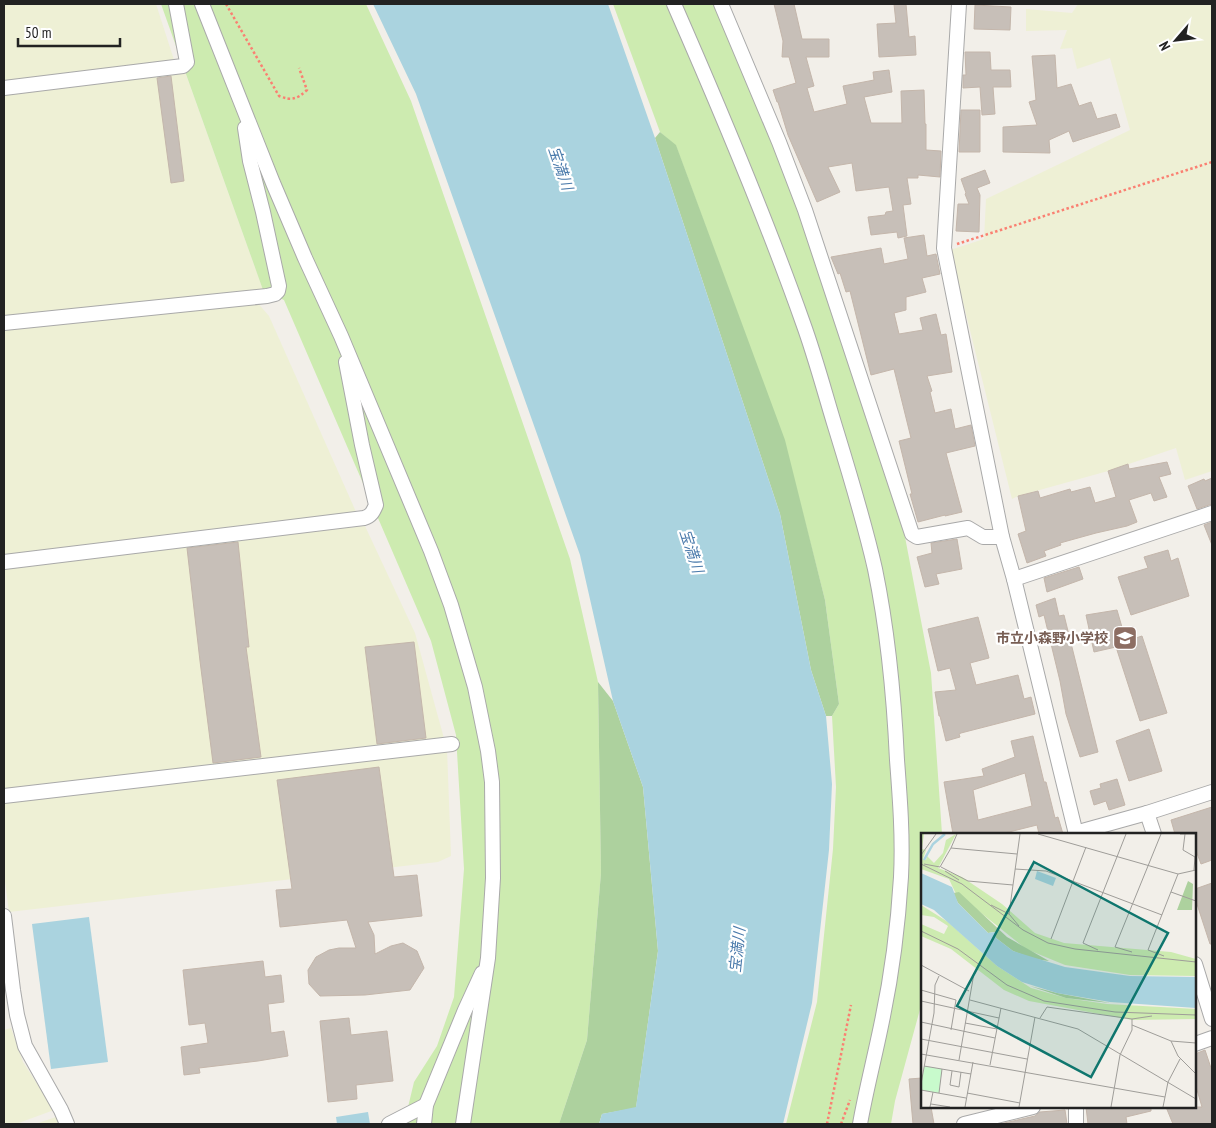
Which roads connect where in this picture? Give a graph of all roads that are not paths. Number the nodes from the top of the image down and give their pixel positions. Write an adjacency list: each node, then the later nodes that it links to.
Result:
1 (176, 4): 6 (street)
2 (202, 4): 7 (street)
3 (674, 4): 34 (street)
4 (721, 4): 11 (street)
5 (959, 4): 11 (street)
6 (4, 88)
7 (244, 109): 8 (street); 9 (street)
8 (4, 323)
9 (342, 336): 12 (street); 22 (street)
10 (1212, 514): 13 (street)
11 (1002, 537): 13 (street)
12 (4, 562)
13 (1014, 579): 18 (street)
14 (452, 744): 16 (street)
15 (1212, 792): 17 (street)
16 (4, 796)
17 (1148, 813): 19 (street); 20 (street)
18 (1075, 833)
19 (1078, 833)
20 (1154, 833)
21 (4, 916): 30 (street)
22 (488, 958): 27 (street); 33 (street)
23 (1196, 967): 24 (street)
24 (1212, 1020)
25 (1212, 1038): 26 (street)
26 (1196, 1044)
27 (426, 1105): 31 (street); 32 (street)
28 (1029, 1108): 35 (street)
29 (1076, 1108): 36 (street)
30 (67, 1124)
31 (389, 1124)
32 (424, 1124)
33 (463, 1124)
34 (860, 1124)
35 (964, 1124)
36 (1076, 1124)

